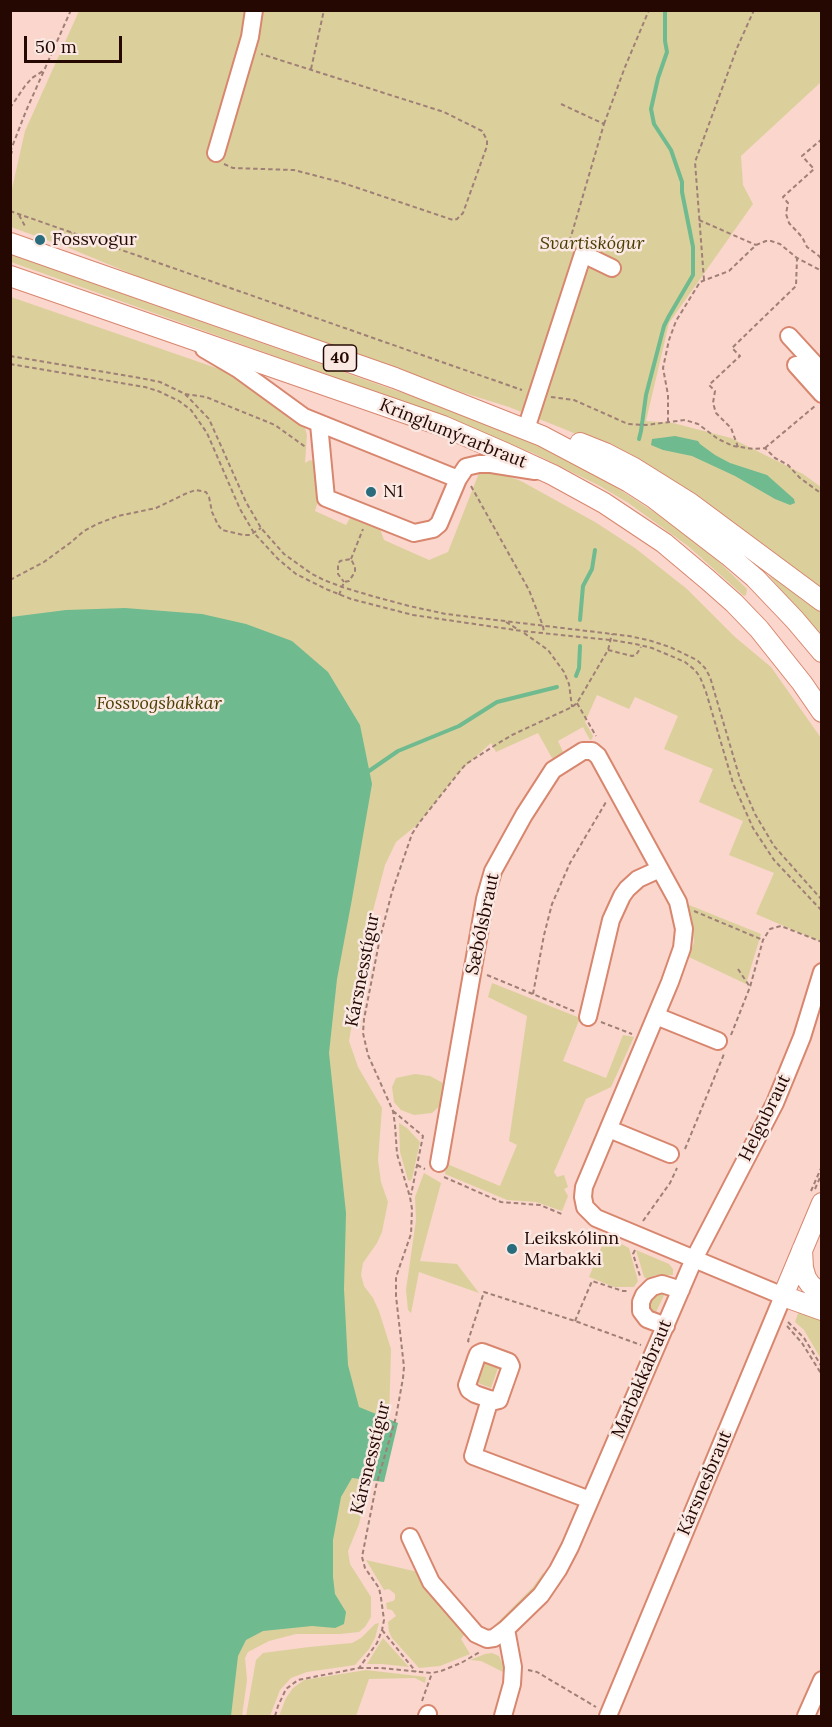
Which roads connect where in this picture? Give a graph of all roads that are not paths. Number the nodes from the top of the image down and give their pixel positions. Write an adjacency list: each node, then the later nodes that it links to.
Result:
1 (254, 10): 2 (street)
2 (216, 153)
3 (10, 243): 12 (main road, Kringlumýrarbraut / 40)
4 (612, 268): 12 (street)
5 (10, 276): 7 (main road, Kringlumýrarbraut / 40)
6 (789, 336): 9 (street)
7 (186, 338): 11 (street); 13 (main road, Kringlumýrarbraut / 40)
8 (795, 366): 10 (street)
9 (822, 372)
10 (820, 400)
11 (319, 424): 14 (street); 14 (street)
12 (534, 433): 15 (main road); 16 (main road, Kringlumýrarbraut / 40)
13 (553, 475): 14 (street); 17 (main road, Kringlumýrarbraut / 40)
14 (458, 479)
15 (822, 602)
16 (822, 652)
17 (822, 712)
18 (660, 868): 20 (street, Sæbólsbraut); 21 (street); 25 (street, Sæbólsbraut)
19 (822, 972): 29 (street, Helgubraut)
20 (656, 1016): 22 (street); 23 (street, Sæbólsbraut)
21 (588, 1017)
22 (725, 1040)
23 (609, 1130): 24 (street); 29 (street, Sæbólsbraut)
24 (677, 1156)
25 (434, 1169)
26 (822, 1203): 28 (main road, Kársnesbraut)
27 (822, 1228): 28 (street, Kársnesbraut)
28 (802, 1250): 31 (main road); 32 (main road, Kársnesbraut)
29 (694, 1259): 30 (street, Marbakkabraut); 32 (street, Sæbólsbraut)
30 (681, 1290): 34 (street, Marbakkabraut); 34 (street)
31 (822, 1295)
32 (783, 1296): 33 (main road); 40 (street, Kársnesbraut)
33 (822, 1310)
34 (666, 1326): 36 (street, Marbakkabraut)
35 (490, 1399): 35 (street); 36 (street)
36 (590, 1500): 38 (street, Marbakkabraut)
37 (410, 1537): 38 (street)
38 (500, 1634): 41 (street)
39 (822, 1680): 42 (street)
40 (602, 1712)
41 (503, 1716)
42 (806, 1716)

